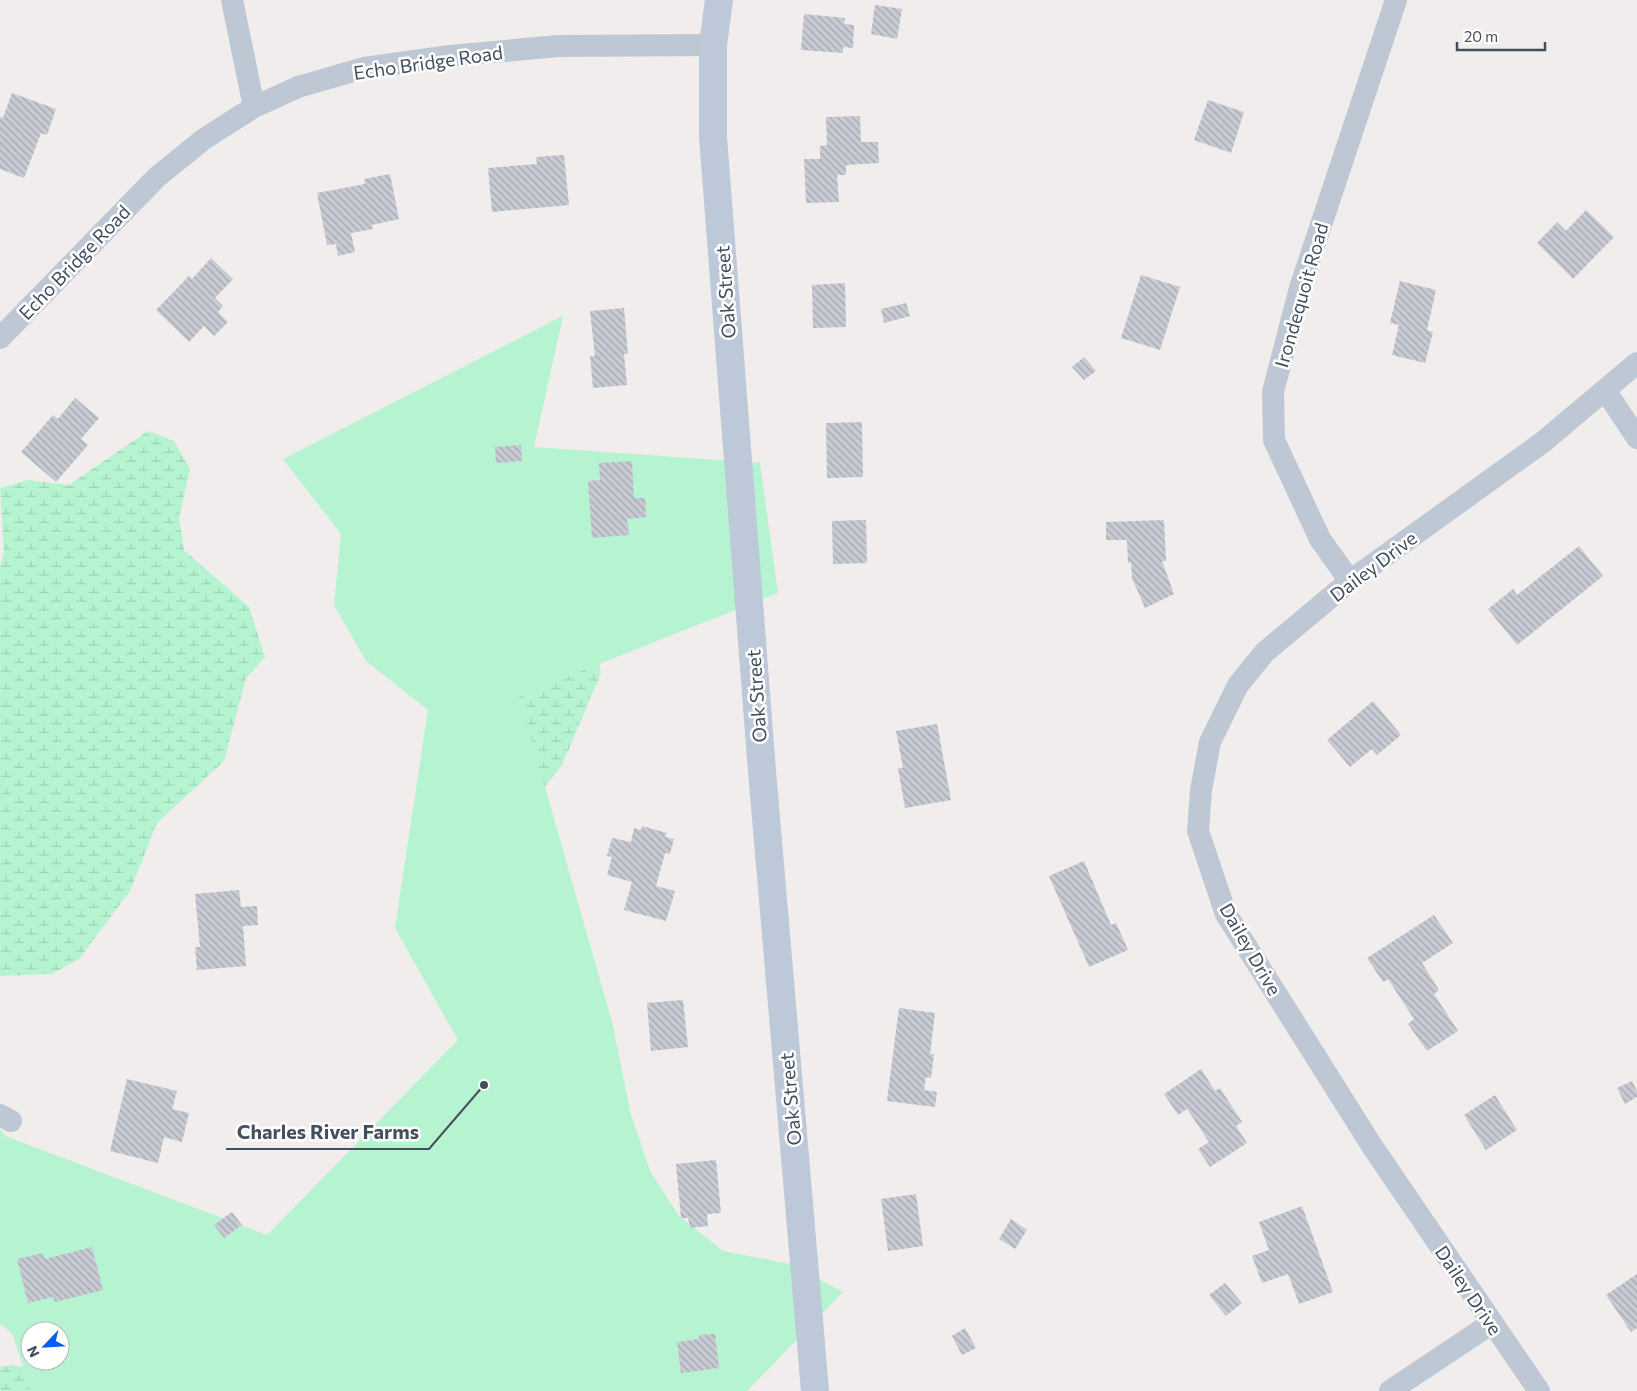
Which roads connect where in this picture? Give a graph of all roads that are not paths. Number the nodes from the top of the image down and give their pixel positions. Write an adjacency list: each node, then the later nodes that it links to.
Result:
1 (232, 0): 5 (street)
2 (719, 0): 4 (main road, Oak Street)
3 (1396, 0): 10 (street, Irondequoit Road)
4 (714, 45): 5 (street, Echo Bridge Road); 12 (main road, Oak Street)
5 (254, 108): 6 (street, Echo Bridge Road)
6 (0, 338)
7 (1637, 363): 8 (street, Dailey Drive)
8 (1605, 390): 9 (street); 10 (street, Dailey Drive)
9 (1637, 438)
10 (1350, 580): 11 (street, Dailey Drive)
11 (1492, 1323): 13 (street); 14 (street, Dailey Drive)
12 (815, 1391)
13 (1390, 1391)
14 (1539, 1391)

